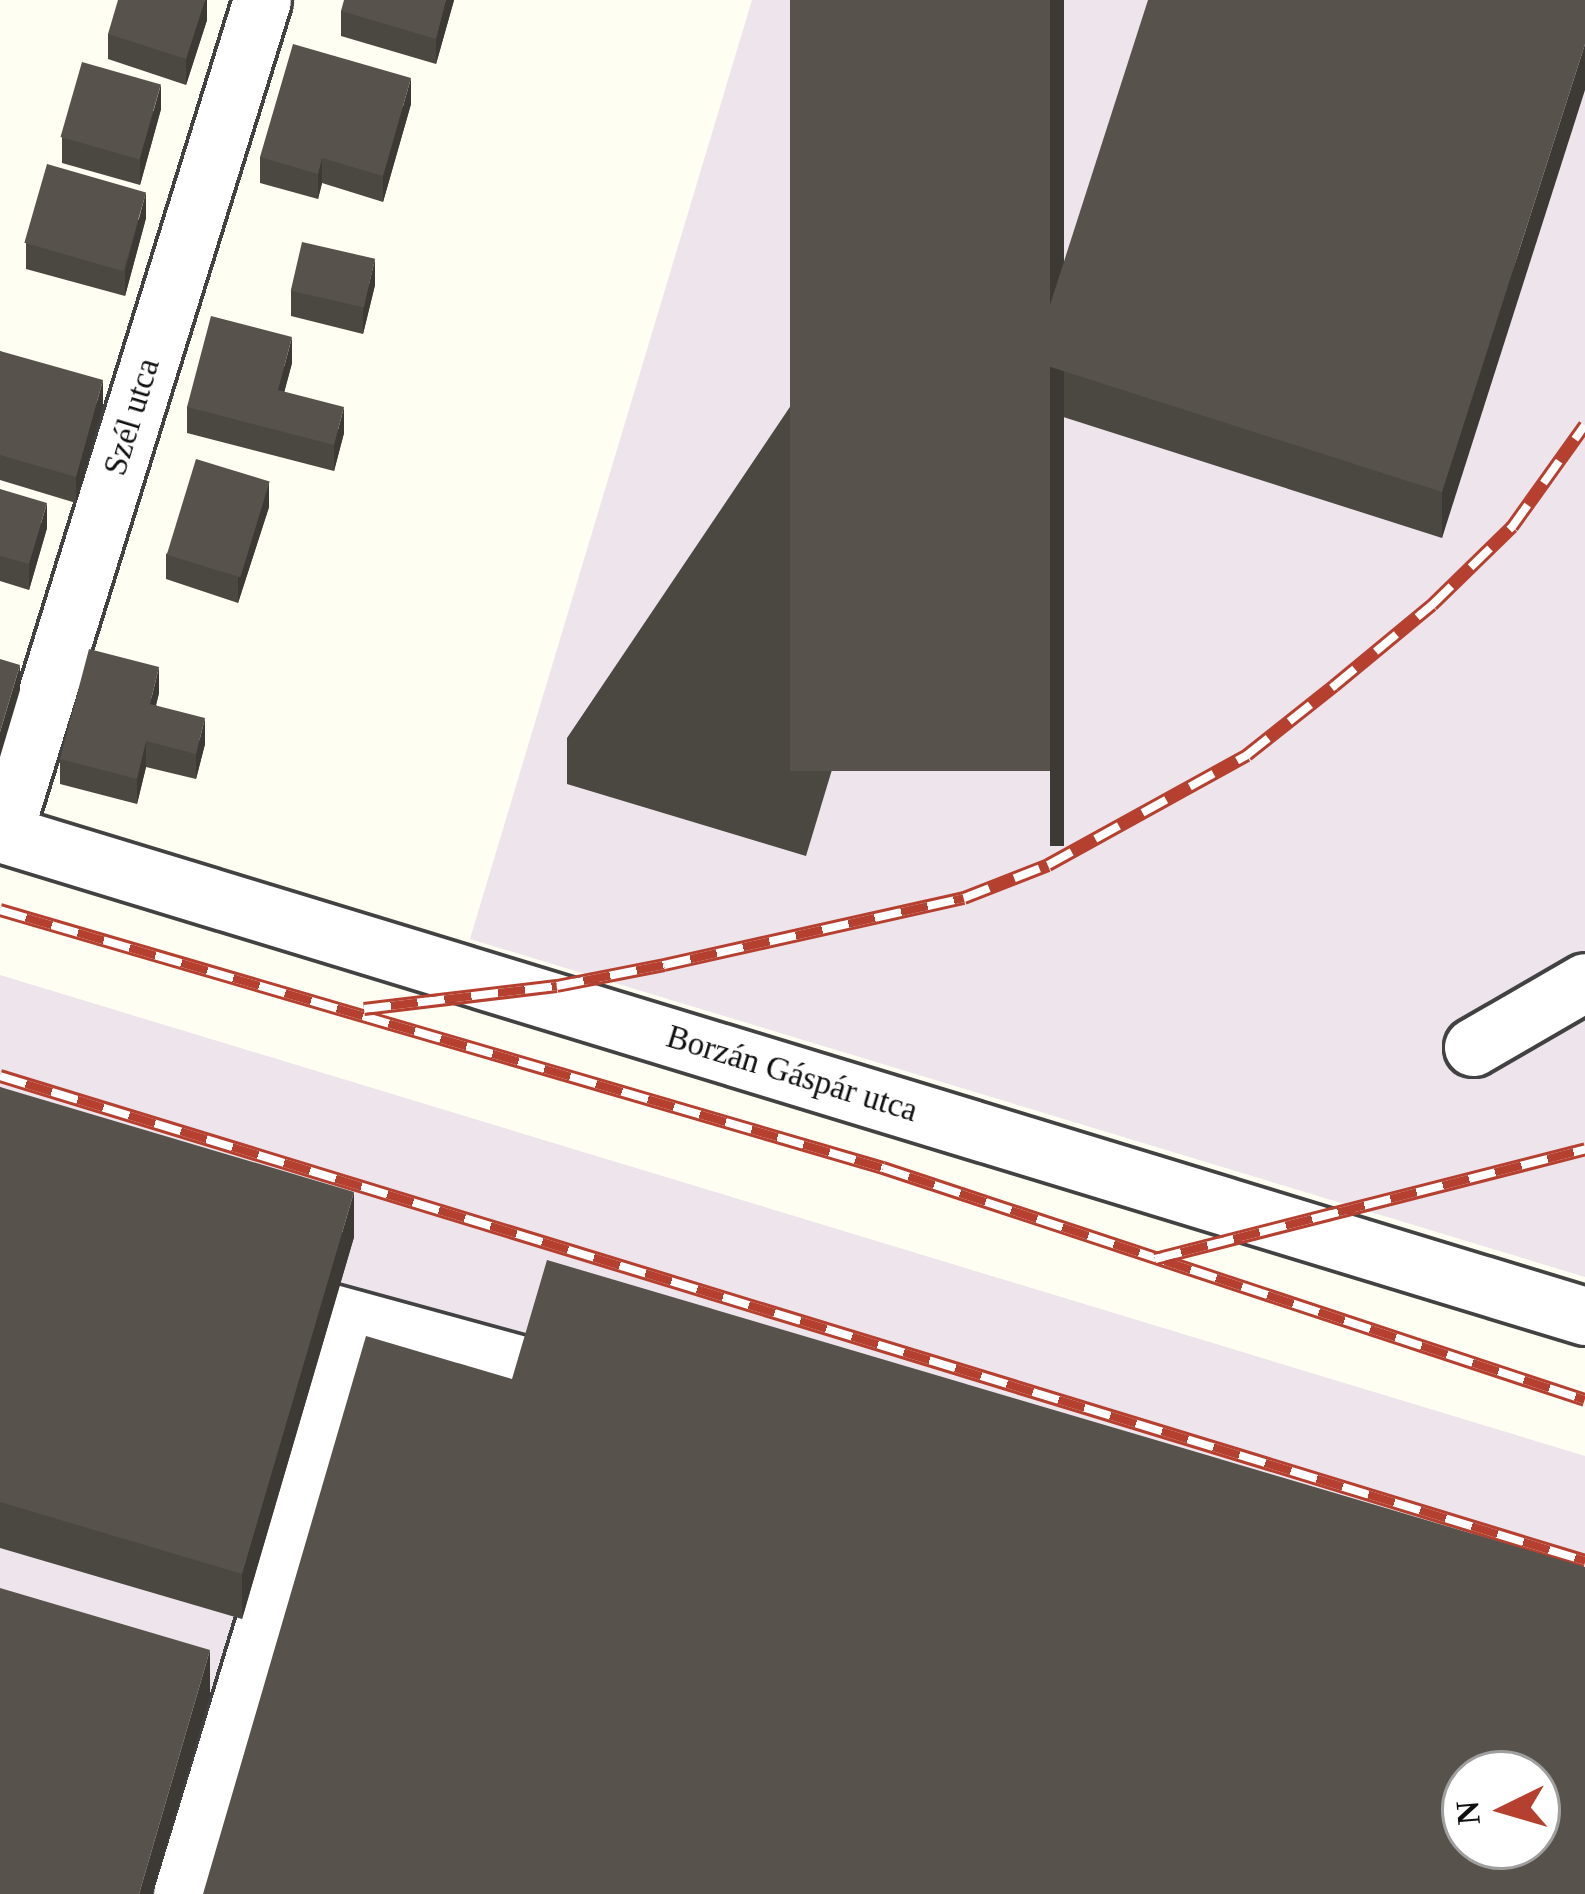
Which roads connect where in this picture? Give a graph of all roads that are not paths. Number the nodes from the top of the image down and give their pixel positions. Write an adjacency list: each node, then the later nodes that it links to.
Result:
1 (262, 0): 2 (street, Szél utca)
2 (1, 833): 5 (street, Borzán Gáspár utca)
3 (1585, 982): 4 (street)
4 (1473, 1047)
5 (1585, 1316)
6 (529, 1367): 7 (street)
7 (182, 1894)

